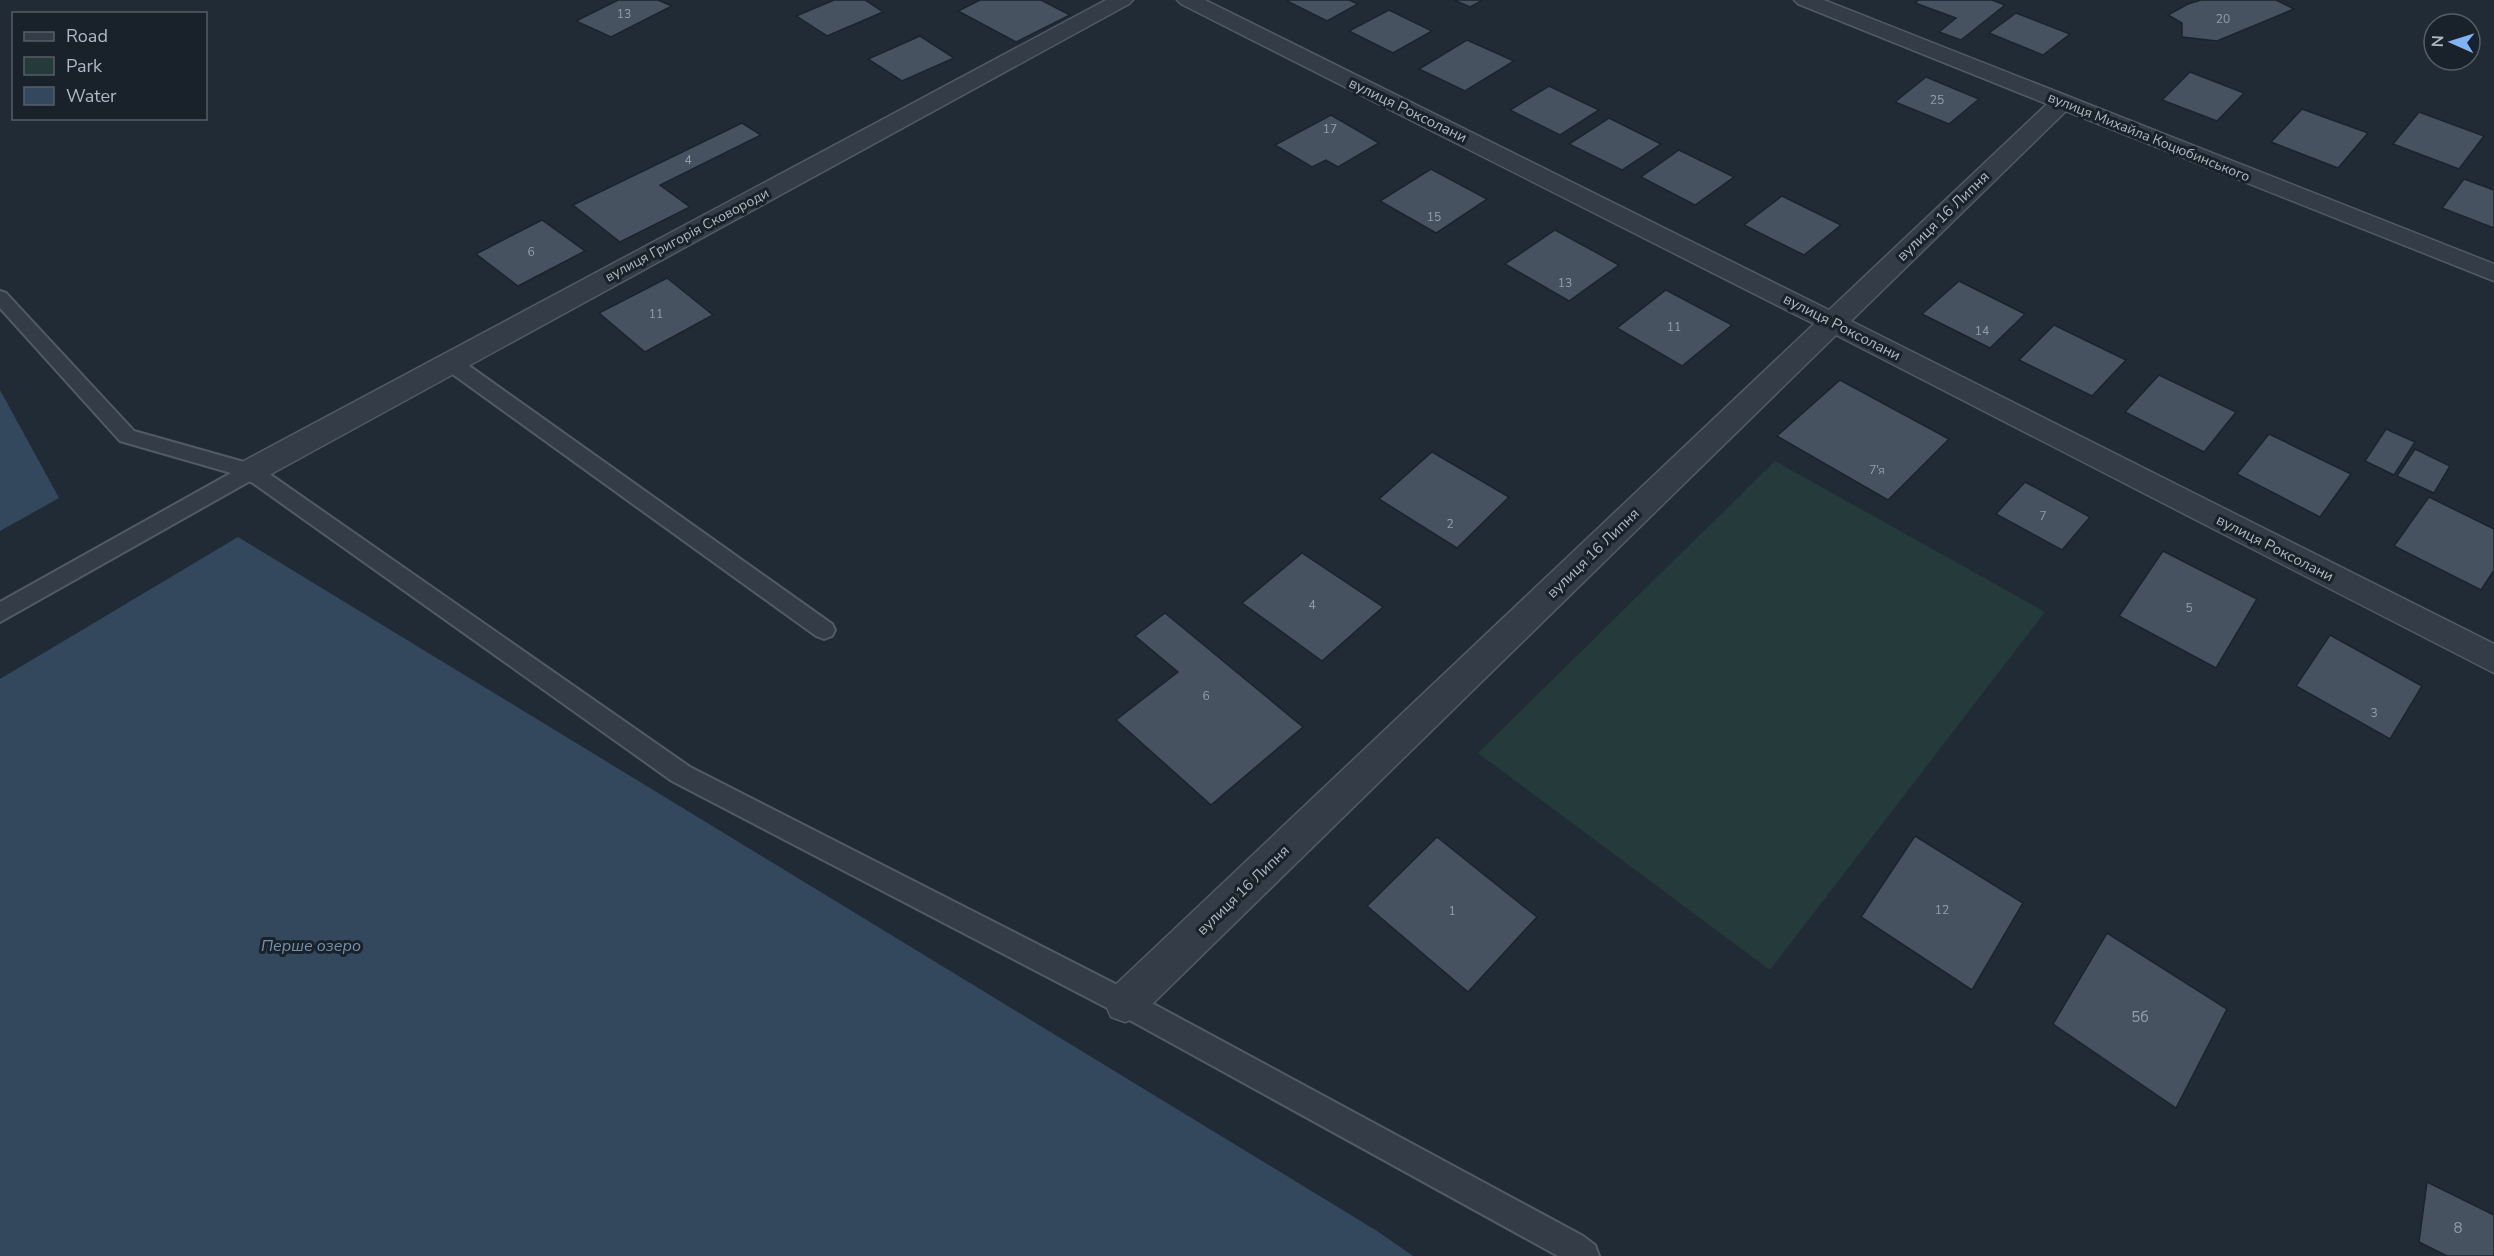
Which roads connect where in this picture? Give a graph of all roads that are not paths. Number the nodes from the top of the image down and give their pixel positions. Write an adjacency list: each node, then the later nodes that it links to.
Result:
1 (1122, 0): 8 (street, вулиця Григорія Сковороди)
2 (1188, 0): 7 (street, вулиця Роксолани)
3 (1805, 0): 4 (street, вулиця Михайла Коцюбинського)
4 (2061, 103): 5 (street, вулиця Михайла Коцюбинського); 7 (street, вулиця 16 Липня)
5 (2494, 273)
6 (0, 297): 9 (lane)
7 (1832, 322): 12 (street, вулиця Роксолани); 13 (street, вулиця 16 Липня)
8 (451, 363): 9 (street, вулиця Григорія Сковороди); 11 (lane)
9 (251, 471): 10 (lane); 13 (lane)
10 (0, 613)
11 (824, 630)
12 (2494, 660)
13 (1125, 1004): 14 (lane)
14 (1584, 1256)

